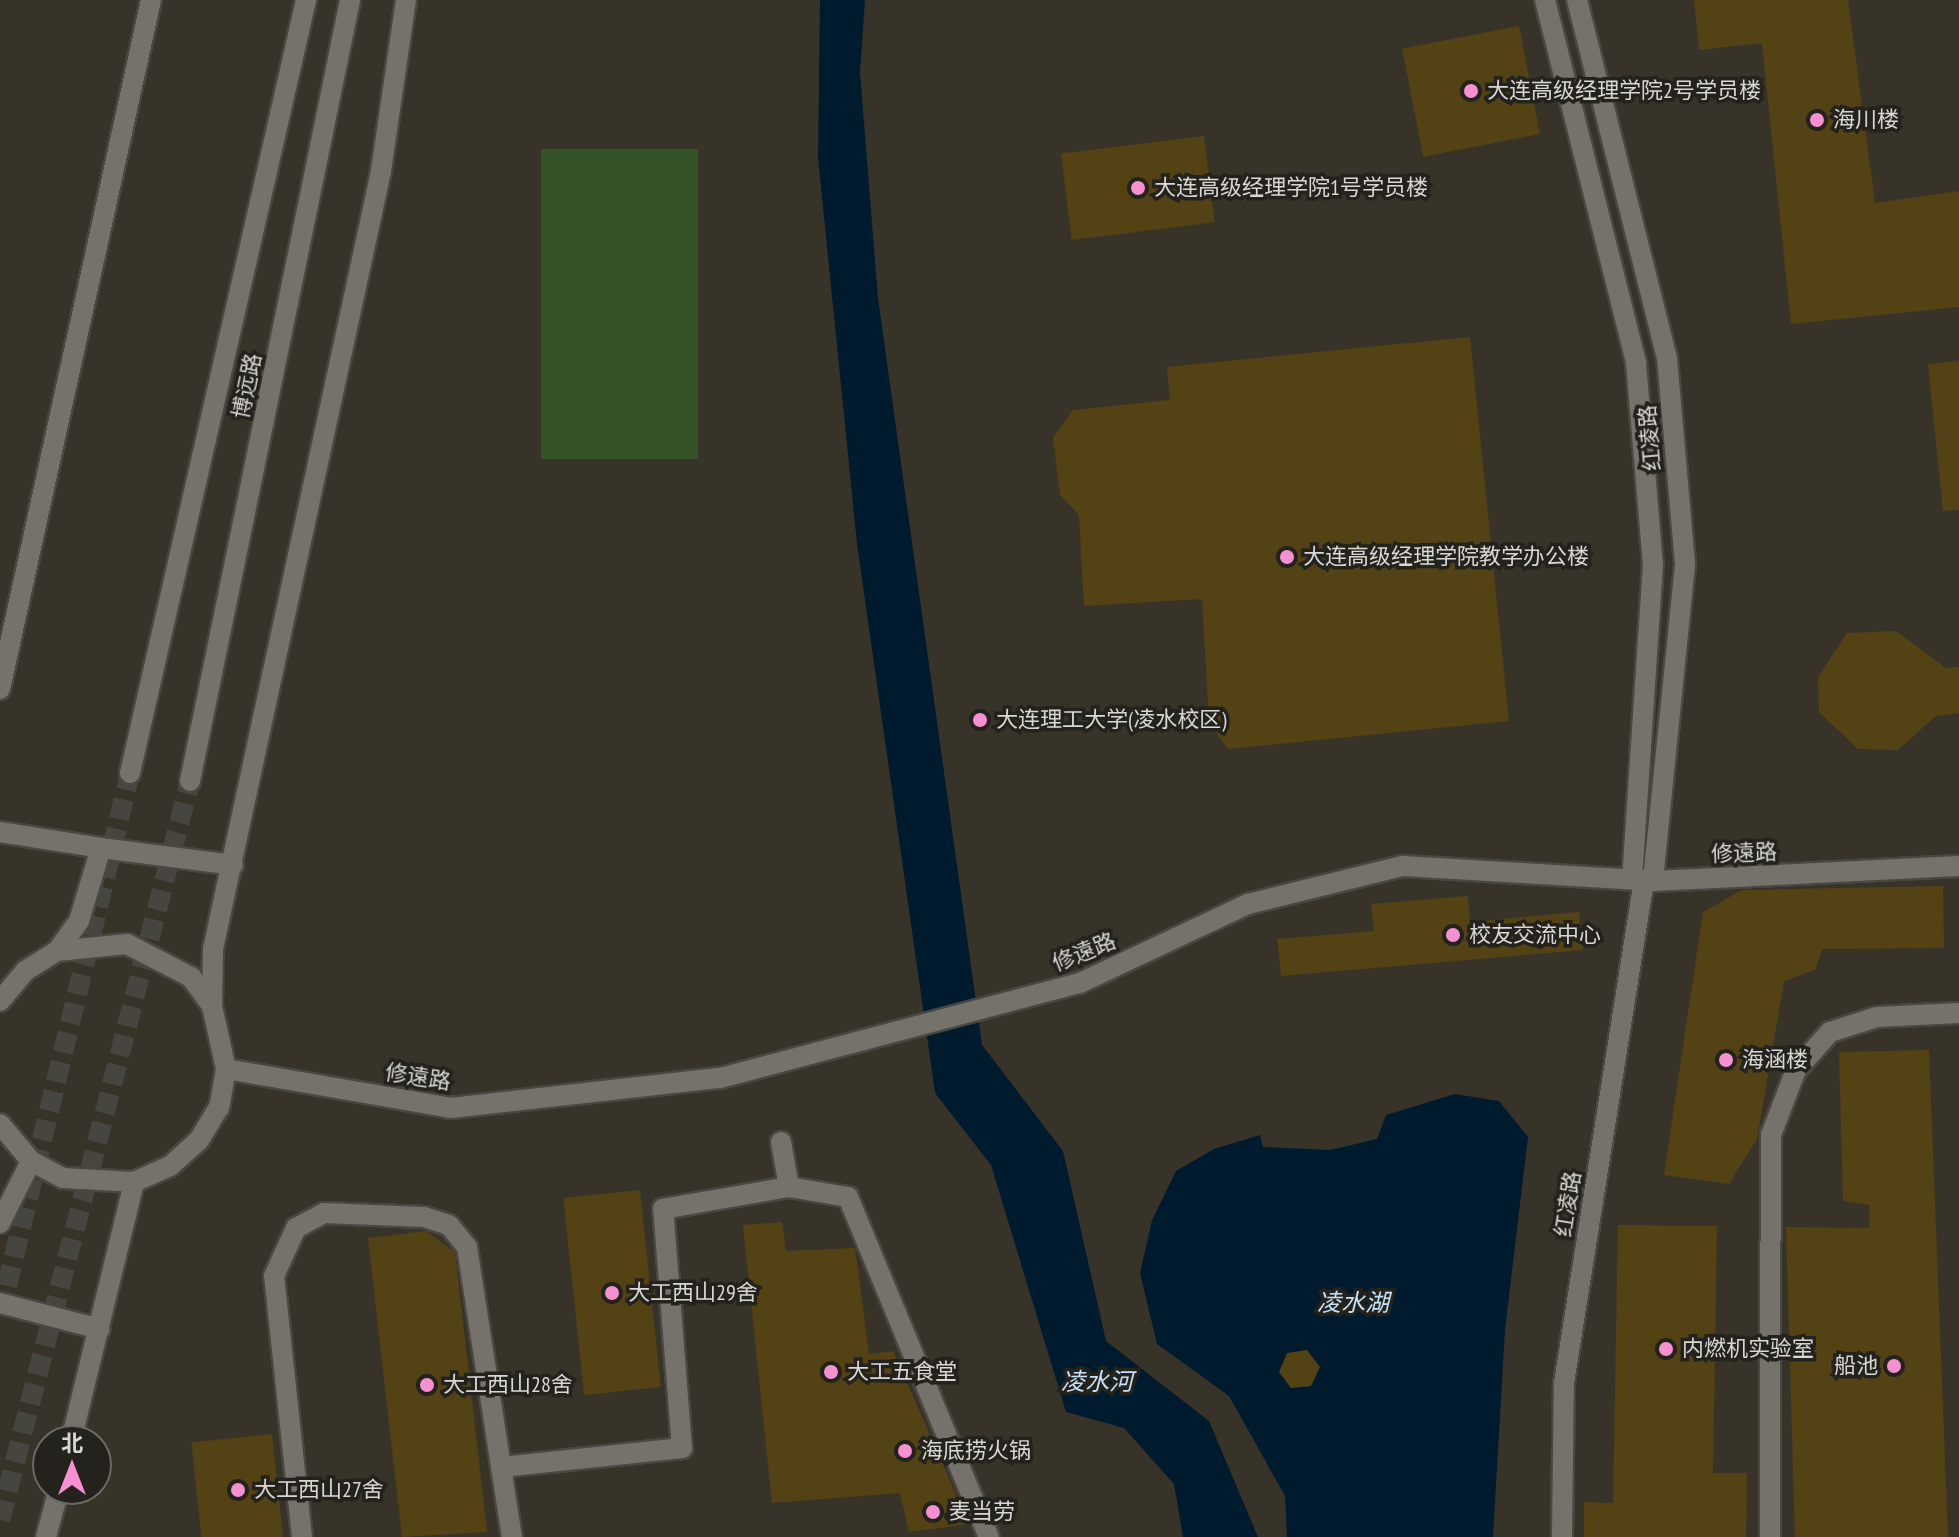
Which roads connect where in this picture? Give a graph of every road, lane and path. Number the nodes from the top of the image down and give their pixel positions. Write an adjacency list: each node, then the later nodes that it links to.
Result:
1 (151, 0): 7 (street)
2 (306, 0): 8 (street, 博远路)
3 (350, 0): 9 (street, 博远路)
4 (406, 0): 12 (street)
5 (1545, 0): 14 (street, 红凌路)
6 (1577, 0): 14 (street, 红凌路)
7 (0, 689)
8 (130, 773)
9 (190, 781)
10 (0, 832): 11 (street)
11 (101, 848): 12 (street); 15 (street)
12 (233, 865): 17 (street)
13 (1959, 866): 14 (street, 修遠路)
14 (1643, 879): 19 (street, 修遠路); 35 (street, 红凌路)
15 (57, 951): 16 (street); 17 (street)
16 (0, 1000)
17 (212, 1006): 19 (street)
18 (1959, 1013): 36 (street)
19 (226, 1069): 23 (street)
20 (0, 1124): 22 (street)
21 (781, 1142): 24 (street)
22 (31, 1161): 23 (street); 25 (street)
23 (134, 1182): 27 (street)
24 (789, 1187): 29 (street); 34 (street)
25 (0, 1223)
26 (0, 1303): 27 (street)
27 (100, 1329): 28 (street)
28 (75, 1425)
29 (502, 1467): 32 (street); 33 (street)
30 (55, 1505): 31 (street)
31 (46, 1537)
32 (302, 1537)
33 (512, 1537)
34 (989, 1537)
35 (1562, 1537)
36 (1770, 1537)

